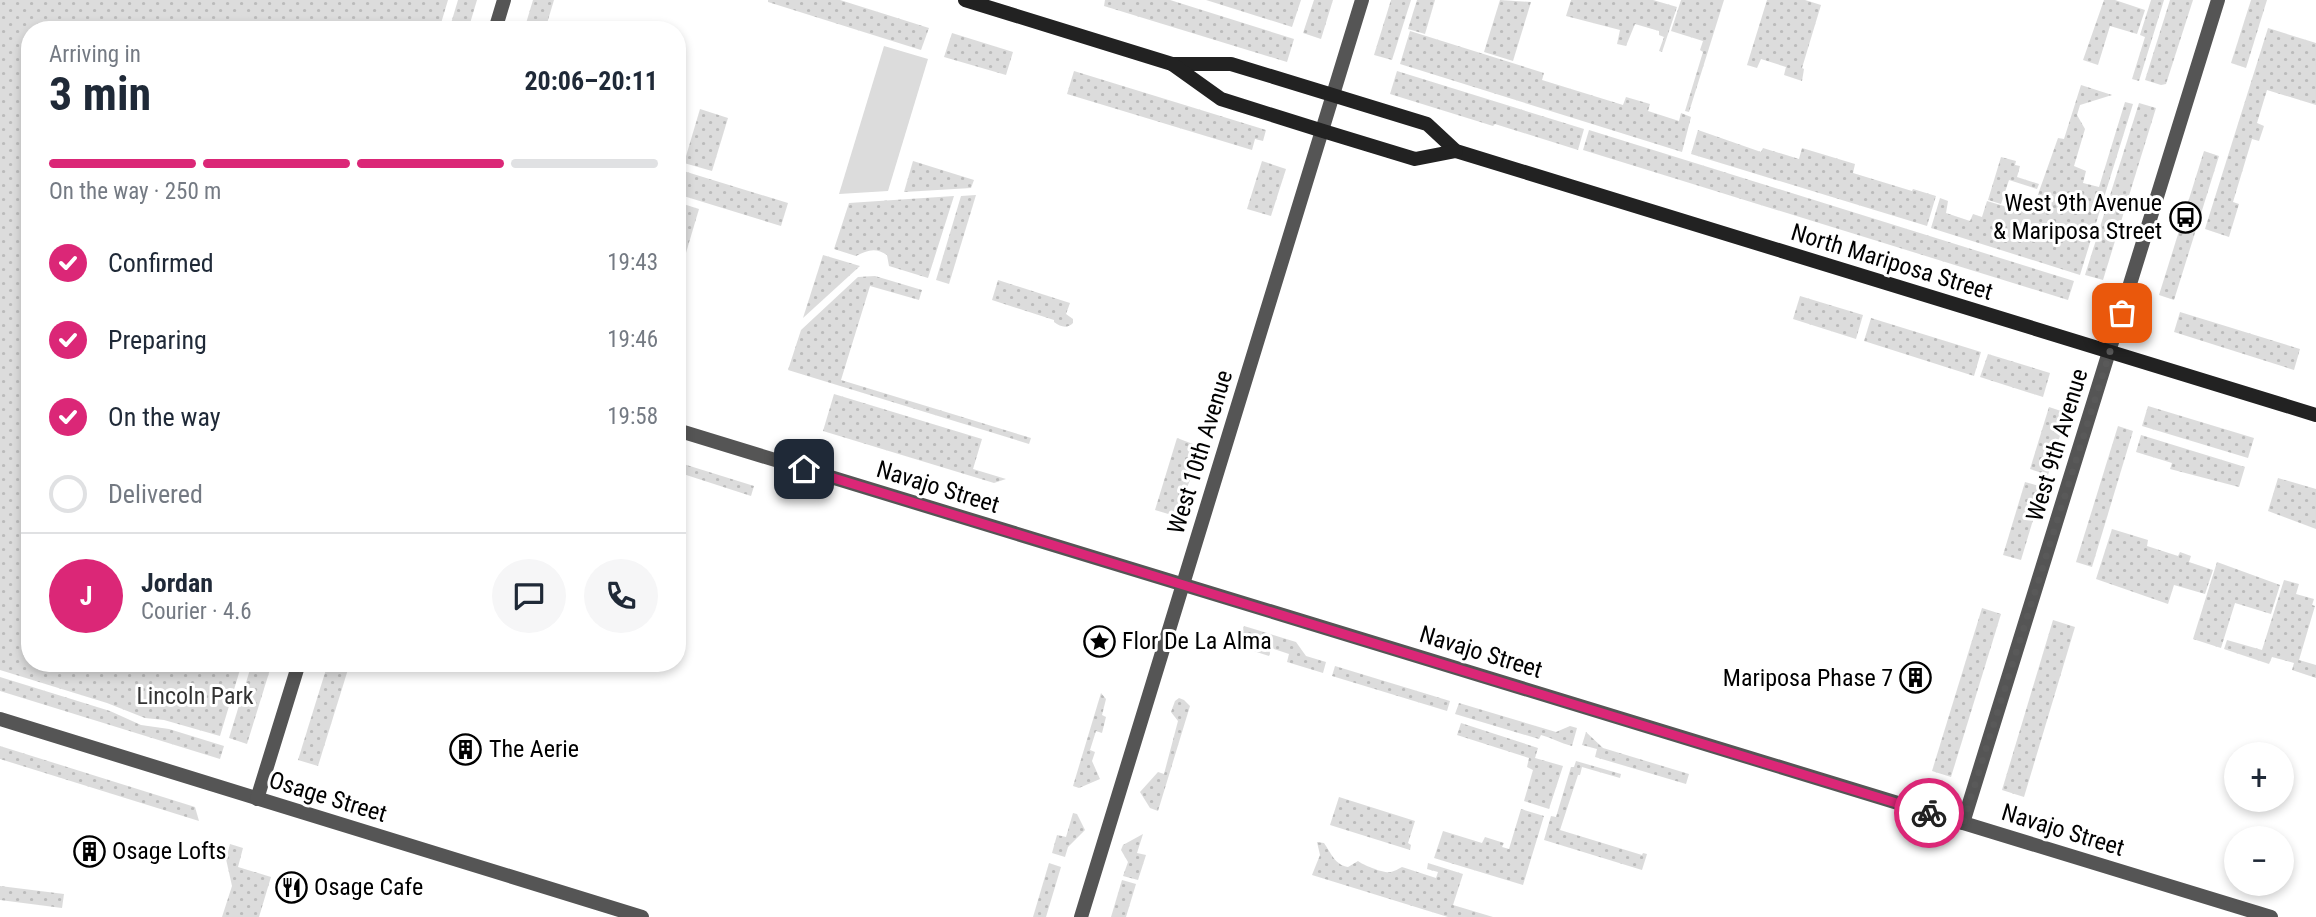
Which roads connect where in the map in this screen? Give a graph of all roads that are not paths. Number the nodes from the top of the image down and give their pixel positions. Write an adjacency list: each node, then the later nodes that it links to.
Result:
1 (504, 0): 5 (street)
2 (965, 0): 6 (street, North Mariposa Street)
3 (1362, 0): 7 (street, West 10th Avenue)
4 (2218, 0): 10 (street, West 9th Avenue)
5 (498, 21)
6 (1172, 64): 7 (street, North Mariposa Street); 8 (street, North Mariposa Street)
7 (1333, 95): 8 (street, West 10th Avenue); 9 (street, North Mariposa Street)
8 (1323, 131): 9 (street, North Mariposa Street); 13 (street, West 10th Avenue)
9 (1456, 151): 10 (street, North Mariposa Street)
10 (2110, 352): 11 (street, North Mariposa Street); 17 (street, West 9th Avenue)
11 (2316, 415)
12 (686, 433): 13 (street, Navajo Street)
13 (1183, 586): 17 (street, Navajo Street); 19 (street, West 10th Avenue)
14 (296, 672): 16 (street)
15 (0, 719): 16 (street, Osage Street)
16 (257, 799): 18 (street, Osage Street)
17 (1963, 823): 20 (street, Navajo Street)
18 (642, 917)
19 (1081, 917)
20 (2271, 917)

